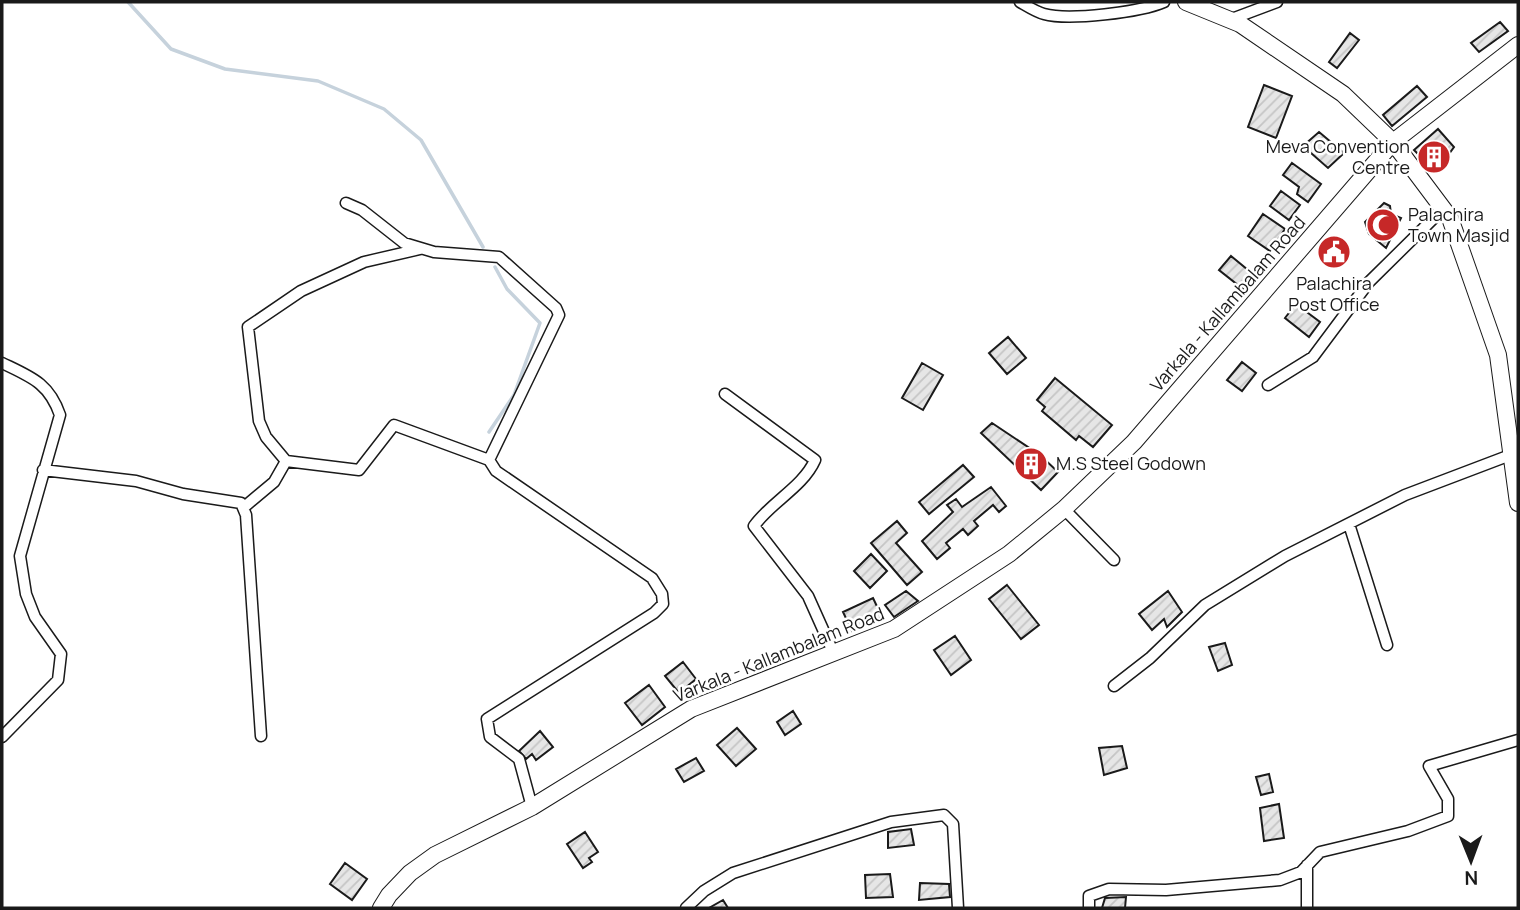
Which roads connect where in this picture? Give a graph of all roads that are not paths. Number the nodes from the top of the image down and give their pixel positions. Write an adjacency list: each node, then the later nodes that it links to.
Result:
1 (1020, 2): 2 (street)
2 (1164, 2)
3 (1186, 2): 5 (main road)
4 (1277, 2): 5 (street)
5 (1229, 20): 7 (main road)
6 (1518, 45): 7 (main road, Varkala - Kallambalam Road)
7 (1393, 142): 9 (main road); 20 (main road, Varkala - Kallambalam Road)
8 (346, 203): 10 (street)
9 (1443, 209): 12 (street); 14 (main road)
10 (422, 248): 15 (street); 16 (street)
11 (2, 363): 17 (street)
12 (1268, 386)
13 (725, 394): 24 (street)
14 (1515, 457): 18 (main road); 21 (street)
15 (489, 460): 16 (street); 29 (street)
16 (286, 461): 19 (street)
17 (43, 470): 19 (street); 27 (street)
18 (1518, 503)
19 (243, 508): 26 (street)
20 (1064, 509): 22 (street); 24 (main road, Varkala - Kallambalam Road)
21 (1349, 524): 23 (street); 25 (street)
22 (1114, 560)
23 (1387, 645)
24 (834, 654): 29 (main road, Varkala - Kallambalam Road)
25 (1114, 686)
26 (261, 736)
27 (2, 737)
28 (1518, 740): 30 (street)
29 (532, 807): 31 (main road, Varkala - Kallambalam Road)
30 (1307, 865): 34 (street); 35 (street)
31 (381, 908)
32 (686, 908): 33 (street)
33 (958, 908)
34 (1089, 908)
35 (1307, 908)

